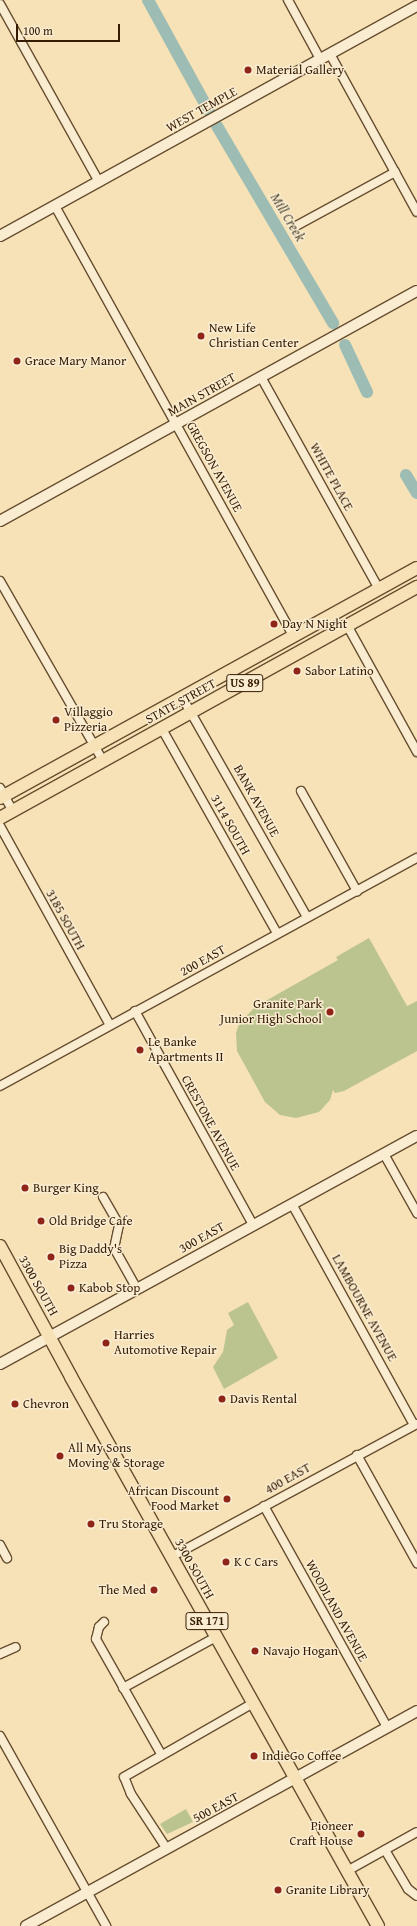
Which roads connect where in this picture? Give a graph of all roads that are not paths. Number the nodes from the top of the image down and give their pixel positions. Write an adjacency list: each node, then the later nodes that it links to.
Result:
1 (288, 0): 4 (street)
2 (0, 4): 6 (street)
3 (417, 6): 4 (street, WEST TEMPLE)
4 (325, 56): 5 (street); 6 (street, WEST TEMPLE)
5 (395, 172): 8 (street); 9 (street)
6 (99, 182): 7 (street, WEST TEMPLE)
7 (55, 206): 10 (street, WEST TEMPLE); 13 (street, GREGSON AVENUE)
8 (417, 212)
9 (296, 226)
10 (0, 236)
11 (417, 291): 12 (street, MAIN STREET)
12 (261, 377): 13 (street, MAIN STREET); 18 (street, WHITE PLACE)
13 (176, 424): 14 (street, MAIN STREET); 20 (street, GREGSON AVENUE)
14 (0, 521)
15 (417, 568): 18 (main road, STATE STREET / US 89)
16 (0, 581): 25 (street)
17 (417, 587): 19 (main road, STATE STREET / US 89)
18 (379, 589): 20 (main road, STATE STREET / US 89)
19 (347, 625): 21 (main road, STATE STREET / US 89); 26 (street)
20 (293, 636): 21 (main road); 22 (main road, STATE STREET / US 89)
21 (258, 676): 23 (main road, STATE STREET / US 89)
22 (182, 697): 23 (street, BANK AVENUE); 25 (main road, STATE STREET / US 89)
23 (192, 712): 24 (main road, STATE STREET / US 89); 35 (street, BANK AVENUE)
24 (162, 729): 27 (main road, STATE STREET / US 89); 36 (street, 3114 SOUTH)
25 (94, 746): 27 (street); 29 (main road, STATE STREET / US 89)
26 (417, 752)
27 (103, 761): 30 (main road, STATE STREET / US 89)
28 (301, 791): 34 (street)
29 (1, 794): 30 (street)
30 (13, 811): 31 (main road, STATE STREET / US 89)
31 (0, 818)
32 (0, 826): 38 (street, 3185 SOUTH)
33 (417, 858): 34 (street, 200 EAST)
34 (357, 891): 35 (street, 200 EAST)
35 (307, 917): 36 (street, 200 EAST)
36 (277, 933): 37 (street, 200 EAST)
37 (135, 1011): 38 (street, 200 EAST); 45 (street, CRESTONE AVENUE)
38 (110, 1025): 39 (street, 200 EAST)
39 (0, 1086)
40 (417, 1136): 41 (street, 300 EAST)
41 (384, 1154): 43 (street, 300 EAST); 44 (street)
42 (103, 1197): 47 (street)
43 (292, 1204): 45 (street, 300 EAST); 50 (street, LAMBOURNE AVENUE)
44 (417, 1213)
45 (253, 1225): 47 (street, 300 EAST)
46 (0, 1246): 48 (main road, 3300 SOUTH / SR 171)
47 (137, 1289): 48 (street, 300 EAST)
48 (50, 1336): 49 (street, 300 EAST); 54 (main road, 3300 SOUTH / SR 171)
49 (0, 1364)
50 (416, 1424): 51 (street, 400 EAST)
51 (357, 1455): 52 (street, 400 EAST); 56 (street)
52 (264, 1506): 54 (street, 400 EAST); 64 (street, WOODLAND AVENUE)
53 (0, 1545): 55 (street)
54 (171, 1557): 58 (main road, 3300 SOUTH / SR 171)
55 (7, 1558)
56 (417, 1563)
57 (104, 1622): 61 (street)
58 (216, 1636): 61 (street); 62 (main road, 3300 SOUTH / SR 171)
59 (16, 1647): 60 (street)
60 (0, 1654)
61 (123, 1688): 66 (street)
62 (253, 1704): 66 (street); 67 (main road, 3300 SOUTH / SR 171)
63 (417, 1711): 64 (street, 500 EAST)
64 (388, 1727): 67 (street, 500 EAST)
65 (0, 1736): 72 (street)
66 (161, 1754): 69 (street)
67 (296, 1778): 69 (street, 500 EAST); 71 (main road, 3300 SOUTH / SR 171)
68 (417, 1832): 70 (street)
69 (167, 1849): 72 (street, 500 EAST)
70 (385, 1850): 71 (street); 73 (street)
71 (348, 1871): 76 (main road, 3300 SOUTH / SR 171)
72 (88, 1892): 74 (street, 500 EAST); 75 (street)
73 (417, 1896)
74 (26, 1926)
75 (106, 1926)
76 (378, 1926)

